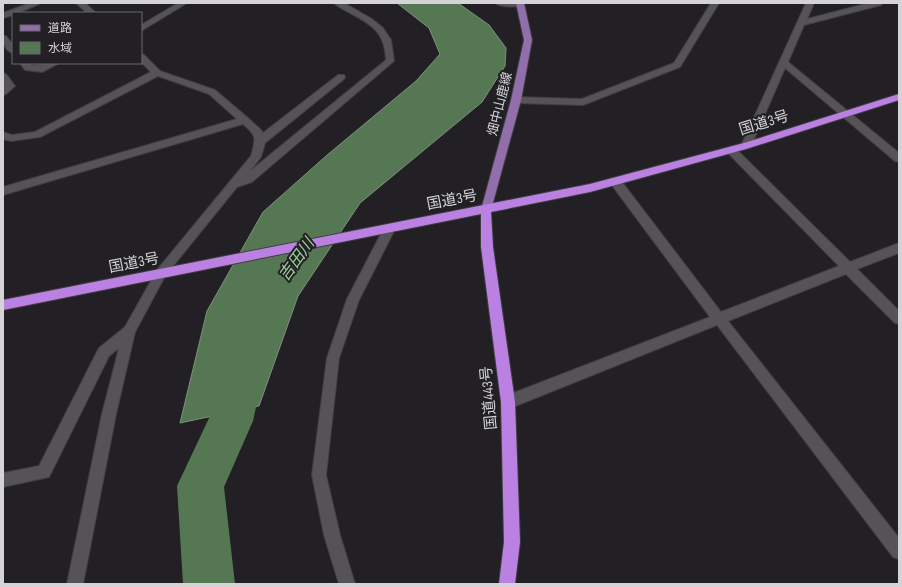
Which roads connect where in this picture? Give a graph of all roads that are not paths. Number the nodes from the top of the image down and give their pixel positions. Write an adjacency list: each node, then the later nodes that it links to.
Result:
1 (37, 3): 10 (street)
2 (80, 3): 11 (street)
3 (183, 3): 13 (street)
4 (338, 3): 34 (street)
5 (499, 3): 9 (street)
6 (715, 3): 25 (street)
7 (810, 3): 12 (street)
8 (878, 3): 12 (street)
9 (520, 4): 25 (main road, 畑中山鹿線)
10 (29, 10)
11 (91, 12)
12 (802, 23): 17 (street)
13 (142, 28)
14 (3, 38): 15 (street)
15 (12, 49)
16 (142, 58): 20 (street)
17 (784, 63): 26 (street); 30 (street)
18 (25, 64): 19 (street)
19 (52, 64)
20 (157, 73): 27 (street); 28 (street)
21 (3, 76): 23 (street)
22 (341, 77): 29 (street)
23 (3, 92)
24 (899, 97): 26 (highway, 国道3号)
25 (516, 100): 36 (main road, 畑中山鹿線)
26 (846, 114): 30 (highway, 国道3号); 32 (street)
27 (245, 120): 29 (street); 35 (street)
28 (3, 135)
29 (260, 141): 34 (street)
30 (746, 146): 31 (highway, 国道3号)
31 (731, 150): 33 (highway, 国道3号); 39 (street)
32 (899, 158)
33 (615, 181): 36 (highway, 国道3号); 43 (street)
34 (233, 185): 40 (street)
35 (3, 191)
36 (486, 210): 37 (highway, 国道3号); 45 (highway, 国道443号)
37 (389, 229): 40 (highway, 国道3号); 49 (street)
38 (899, 248): 39 (street)
39 (849, 268): 42 (street); 43 (street)
40 (161, 273): 41 (highway, 国道3号); 44 (street)
41 (3, 304)
42 (899, 318)
43 (720, 320): 45 (street); 47 (street)
44 (129, 331): 46 (street); 48 (street)
45 (508, 402): 50 (highway, 国道443号)
46 (3, 480)
47 (899, 551)
48 (75, 584)
49 (347, 584)
50 (507, 584)

